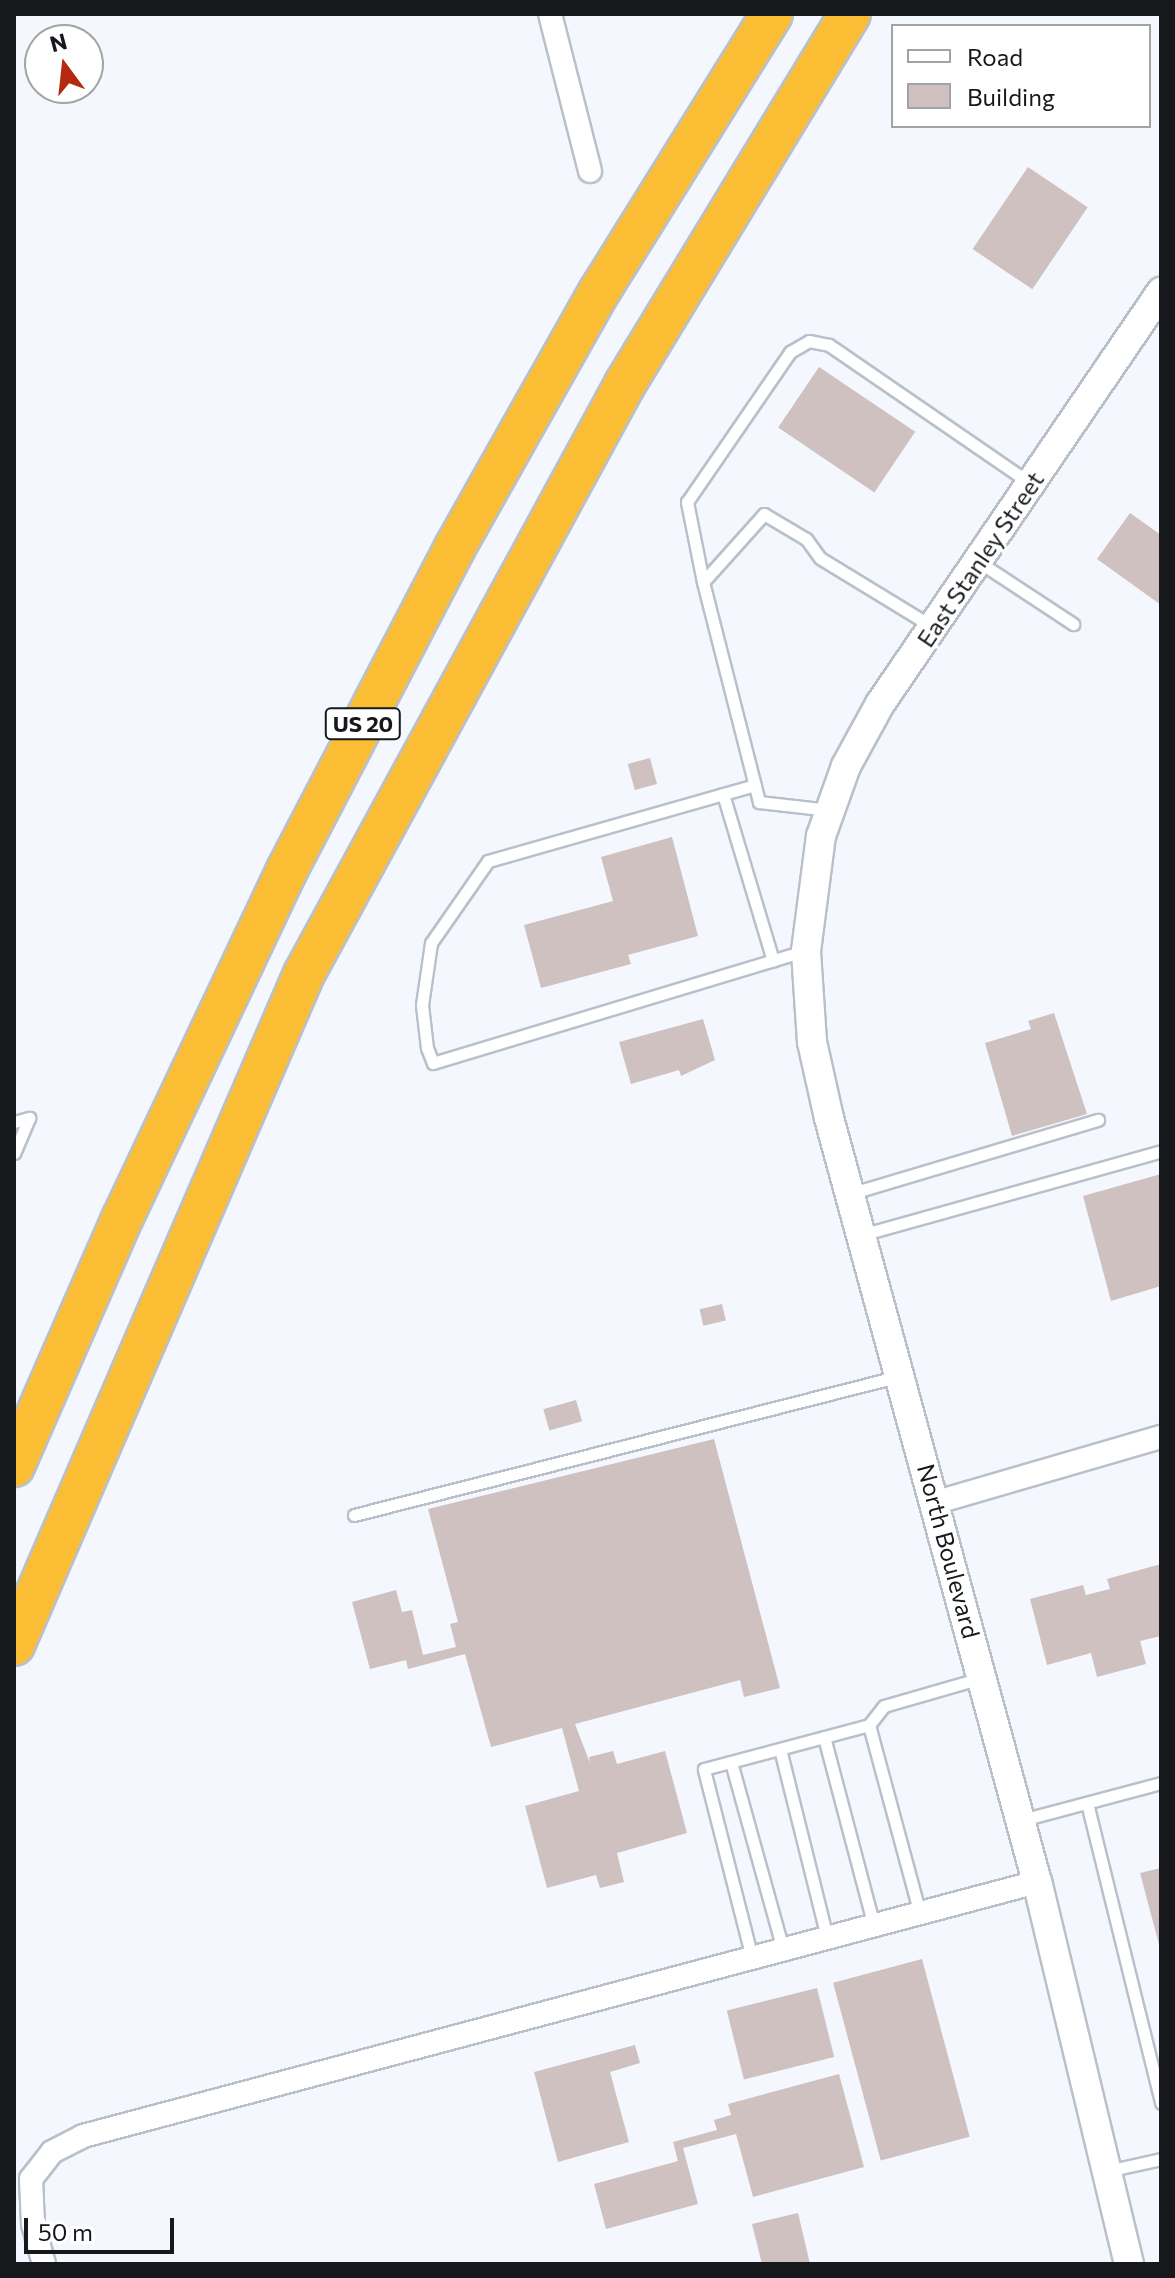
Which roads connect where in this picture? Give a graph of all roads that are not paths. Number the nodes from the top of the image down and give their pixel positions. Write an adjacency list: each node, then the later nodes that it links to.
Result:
1 (550, 14): 4 (street)
2 (772, 14): 24 (highway, US 20)
3 (850, 14): 27 (highway, US 20)
4 (590, 171)
5 (1159, 299): 6 (street, East Stanley Street)
6 (1032, 484): 7 (street, East Stanley Street); 8 (lane)
7 (978, 562): 9 (lane); 10 (street, East Stanley Street)
8 (703, 582): 10 (lane); 11 (lane)
9 (1073, 624)
10 (933, 627): 13 (street, East Stanley Street)
11 (755, 785): 12 (lane); 13 (lane)
12 (723, 794): 15 (lane); 15 (lane)
13 (826, 823): 14 (street, North Boulevard)
14 (806, 951): 15 (lane); 20 (street, North Boulevard)
15 (773, 961)
16 (1098, 1120): 20 (lane)
17 (14, 1122): 19 (lane)
18 (1161, 1151): 21 (lane)
19 (14, 1153)
20 (849, 1194): 21 (street, North Boulevard)
21 (860, 1235): 22 (street, North Boulevard)
22 (900, 1376): 25 (street, North Boulevard); 26 (lane)
23 (1160, 1442): 25 (street)
24 (14, 1466)
25 (937, 1502): 28 (street, North Boulevard)
26 (354, 1515)
27 (14, 1645)
28 (982, 1678): 29 (lane); 35 (street, North Boulevard)
29 (869, 1725): 30 (lane); 37 (lane)
30 (824, 1737): 31 (lane); 38 (lane)
31 (780, 1749): 32 (lane); 39 (lane)
32 (731, 1762): 40 (lane); 41 (lane)
33 (1161, 1783): 34 (lane)
34 (1087, 1803): 35 (lane); 42 (lane)
35 (1021, 1821): 36 (street, North Boulevard)
36 (1037, 1882): 37 (street); 44 (street, North Boulevard)
37 (920, 1914): 38 (street)
38 (874, 1926): 39 (street)
39 (827, 1939): 40 (street)
40 (783, 1951): 41 (street)
41 (752, 1959): 45 (street)
42 (1161, 2103)
43 (1161, 2159): 44 (lane)
44 (1107, 2171): 46 (street, North Boulevard)
45 (44, 2264)
46 (1129, 2264)

